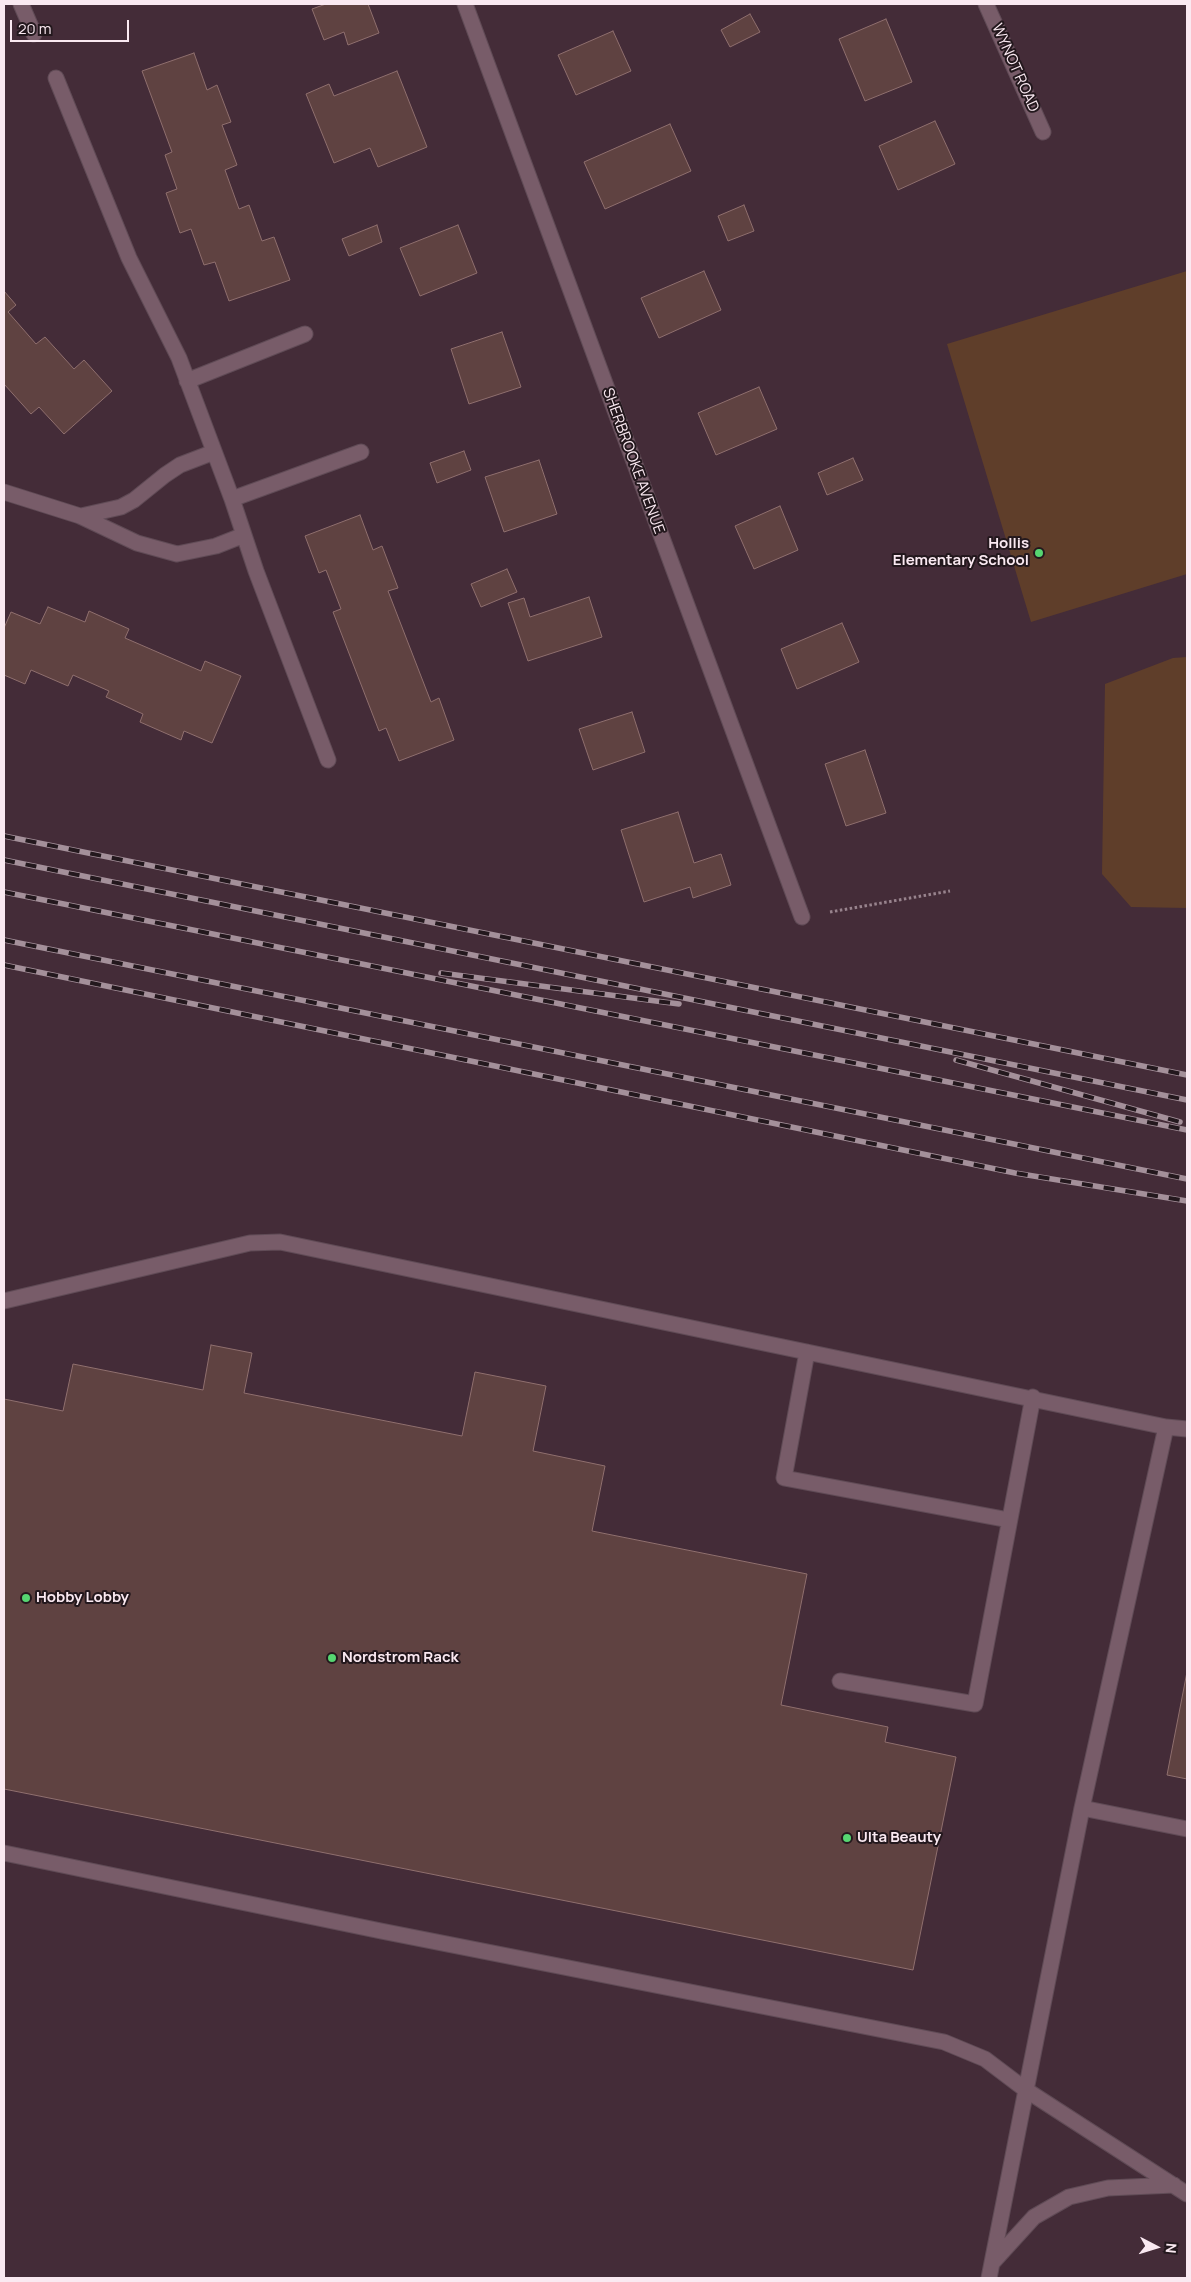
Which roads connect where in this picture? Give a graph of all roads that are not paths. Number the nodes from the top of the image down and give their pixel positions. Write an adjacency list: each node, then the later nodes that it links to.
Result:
1 (21, 4): 4 (street)
2 (465, 4): 16 (street, SHERBROOKE AVENUE)
3 (986, 4): 6 (street, WYNOT ROAD)
4 (34, 34)
5 (56, 78): 8 (street)
6 (1044, 132)
7 (305, 334): 8 (street)
8 (187, 381): 9 (street)
9 (214, 452): 12 (street); 13 (street)
10 (361, 452): 12 (street)
11 (4, 492): 13 (street)
12 (232, 499): 14 (street)
13 (80, 516): 14 (street)
14 (244, 535): 15 (street)
15 (328, 760)
16 (802, 917)
17 (4, 1301): 18 (street)
18 (807, 1352): 19 (street); 22 (street)
19 (1033, 1397): 20 (street); 22 (street)
20 (1166, 1427): 21 (street); 24 (street)
21 (1187, 1429)
22 (1009, 1520): 23 (street)
23 (840, 1681)
24 (1082, 1808): 25 (street); 27 (street)
25 (1187, 1829)
26 (4, 1853): 27 (street)
27 (1026, 2090): 28 (street); 30 (street)
28 (1174, 2185): 29 (street); 30 (street)
29 (1187, 2194)
30 (992, 2263): 31 (street)
31 (989, 2278)

